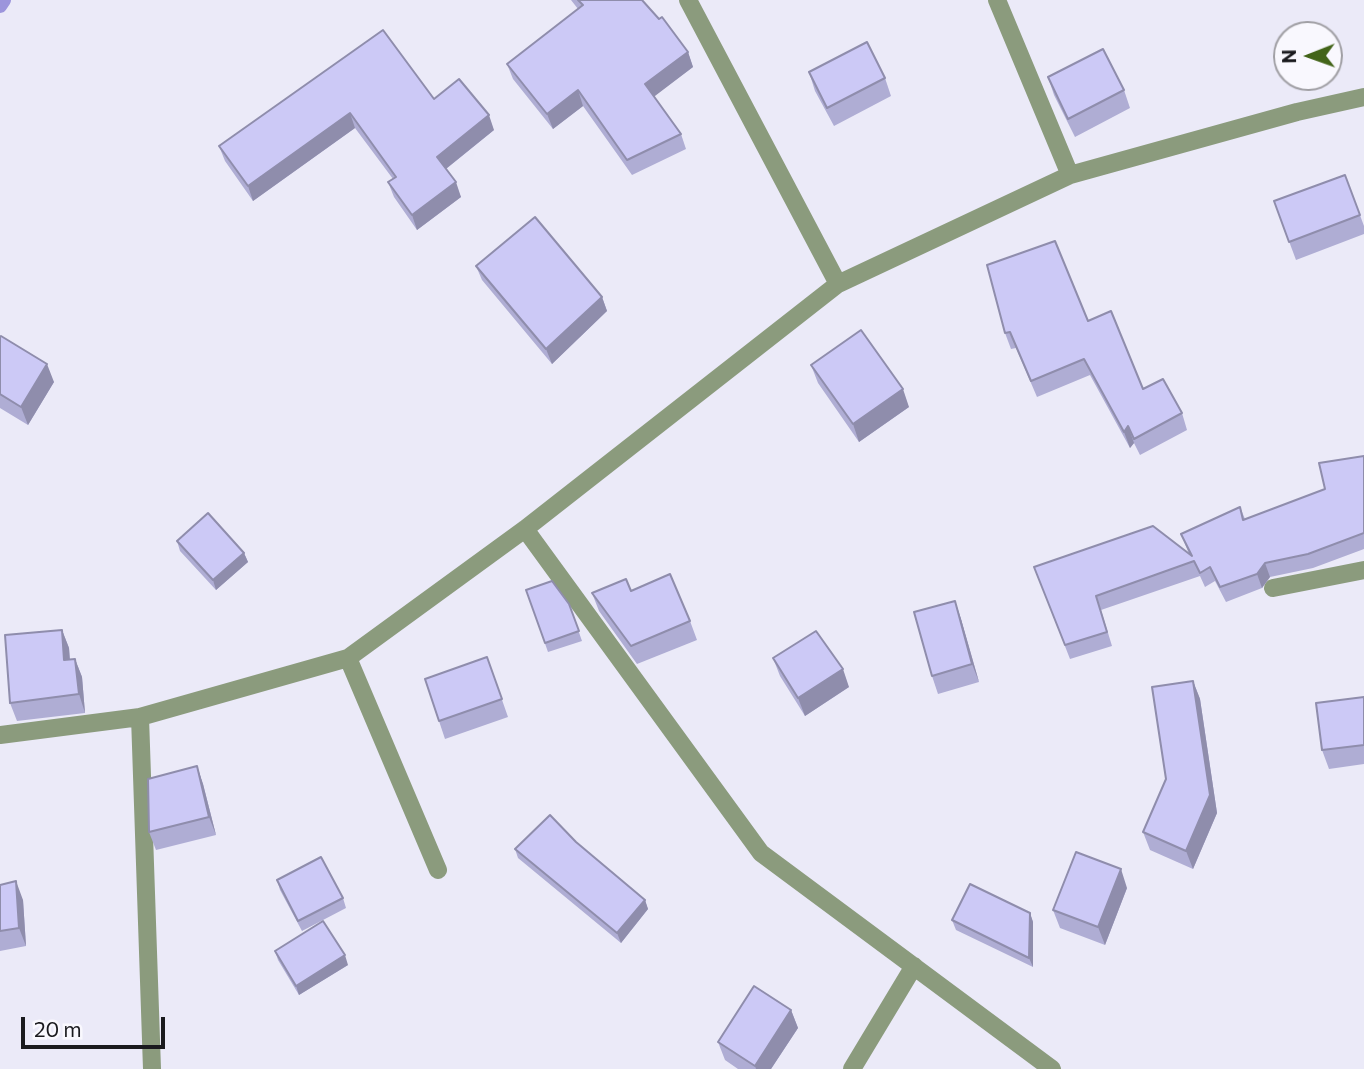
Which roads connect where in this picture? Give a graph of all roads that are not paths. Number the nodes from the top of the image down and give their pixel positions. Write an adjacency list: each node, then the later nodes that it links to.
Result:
1 (688, 0): 5 (street)
2 (997, 0): 4 (street)
3 (1364, 97): 4 (street)
4 (1070, 175): 5 (street)
5 (838, 284): 6 (street)
6 (525, 529): 9 (street); 13 (street)
7 (1364, 570): 8 (street)
8 (1273, 588)
9 (348, 657): 10 (street); 12 (street)
10 (140, 717): 11 (street); 14 (street)
11 (0, 736)
12 (438, 870)
13 (914, 966): 15 (street); 16 (street)
14 (152, 1069)
15 (852, 1069)
16 (1052, 1069)

